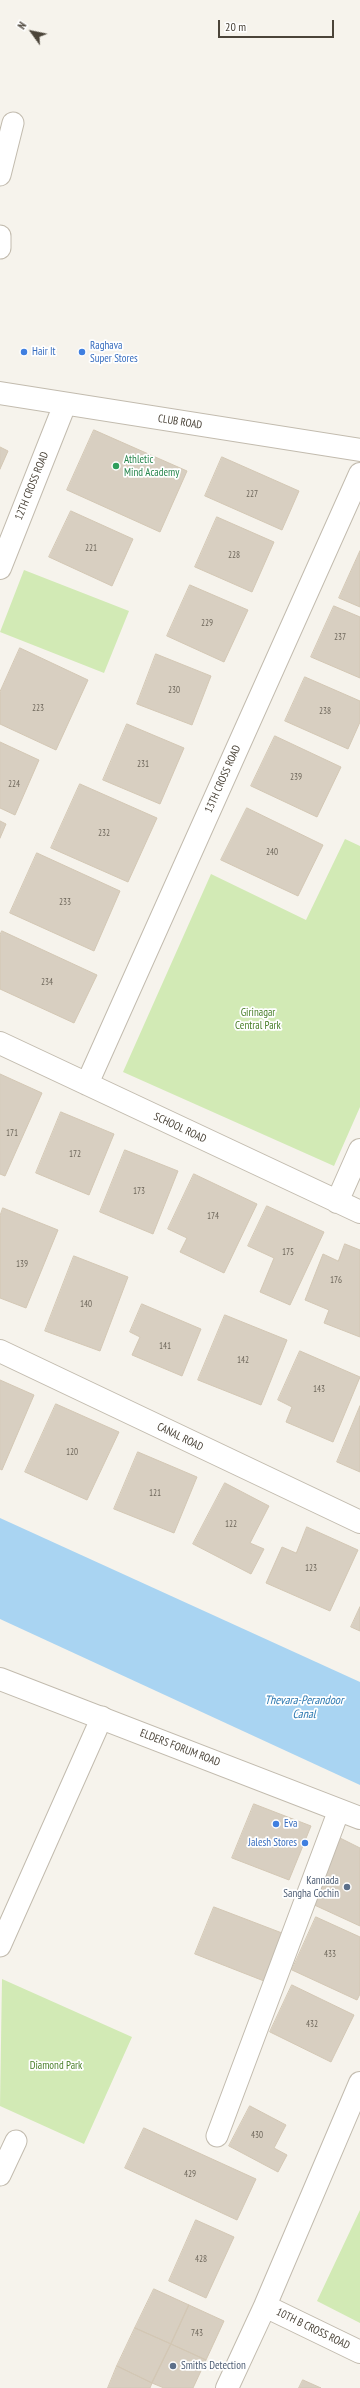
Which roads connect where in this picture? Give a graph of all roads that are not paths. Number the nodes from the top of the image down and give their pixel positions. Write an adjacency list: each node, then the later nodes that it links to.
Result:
1 (13, 123): 2 (lane)
2 (0, 175)
3 (0, 236): 4 (lane)
4 (0, 248)
5 (0, 393): 6 (street, CLUB ROAD)
6 (65, 404): 7 (street, CLUB ROAD); 9 (street, 12TH CROSS ROAD)
7 (360, 450)
8 (360, 474): 11 (street, 13TH CROSS ROAD)
9 (0, 568)
10 (0, 1043): 11 (street, SCHOOL ROAD)
11 (87, 1084): 13 (street, SCHOOL ROAD)
12 (360, 1150): 13 (street)
13 (338, 1202): 14 (street, SCHOOL ROAD)
14 (360, 1212)
15 (0, 1351): 16 (street, CANAL ROAD)
16 (360, 1522)
17 (1, 1683): 18 (street, ELDERS FORUM ROAD)
18 (102, 1718): 19 (street, ELDERS FORUM ROAD); 21 (lane)
19 (339, 1810): 20 (street, ELDERS FORUM ROAD); 23 (lane)
20 (360, 1818)
21 (0, 1946)
22 (360, 2083): 26 (street)
23 (217, 2136)
24 (16, 2141): 25 (lane)
25 (0, 2175)
26 (265, 2306): 27 (street, 10TH B CROSS ROAD); 28 (street)
27 (360, 2352)
28 (227, 2388)

